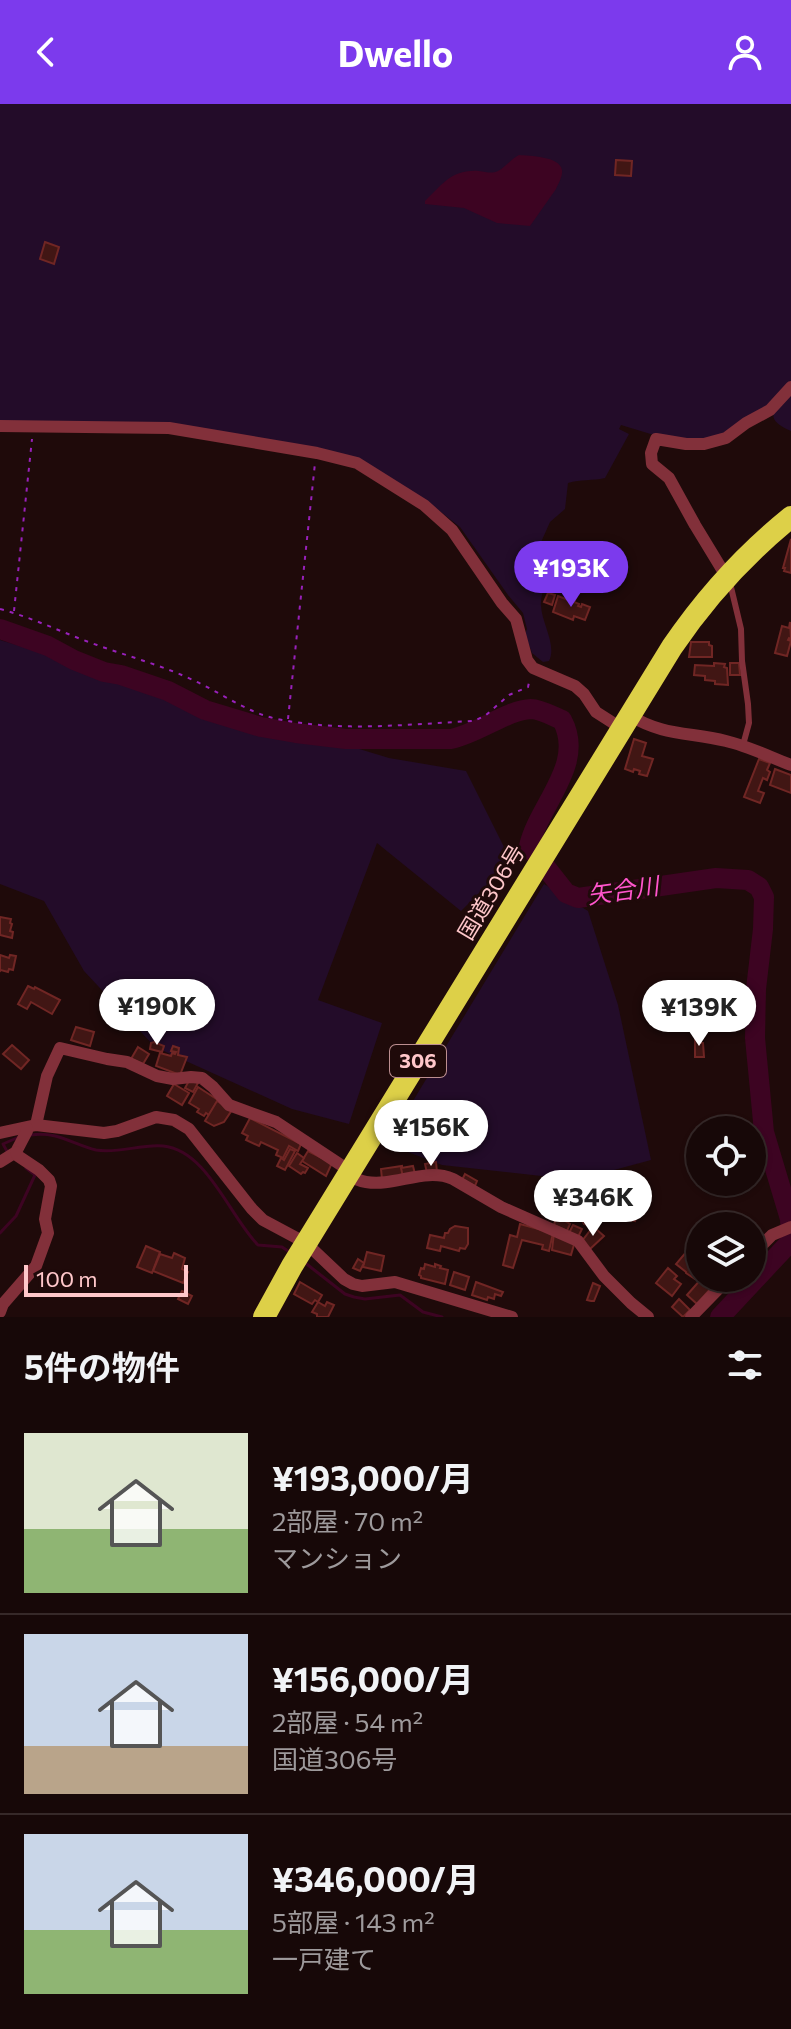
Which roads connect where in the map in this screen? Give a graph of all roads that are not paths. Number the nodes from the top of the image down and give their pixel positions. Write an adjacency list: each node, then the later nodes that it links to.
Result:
1 (791, 387): 4 (street)
2 (0, 426): 5 (street)
3 (791, 517): 4 (highway, 国道306号 / 306)
4 (726, 576): 5 (highway, 国道306号 / 306); 6 (lane)
5 (625, 722): 6 (street); 10 (highway, 国道306号 / 306)
6 (743, 747): 7 (street)
7 (791, 765)
8 (0, 1133): 9 (street)
9 (18, 1144): 10 (street); 13 (street); 15 (street)
10 (349, 1173): 13 (highway, 国道306号 / 306); 18 (street)
11 (791, 1227): 12 (street)
12 (766, 1241)
13 (300, 1252): 16 (highway, 国道306号 / 306); 17 (street)
14 (715, 1292): 19 (street)
15 (0, 1312)
16 (264, 1317)
17 (512, 1317)
18 (648, 1317)
19 (691, 1317)

